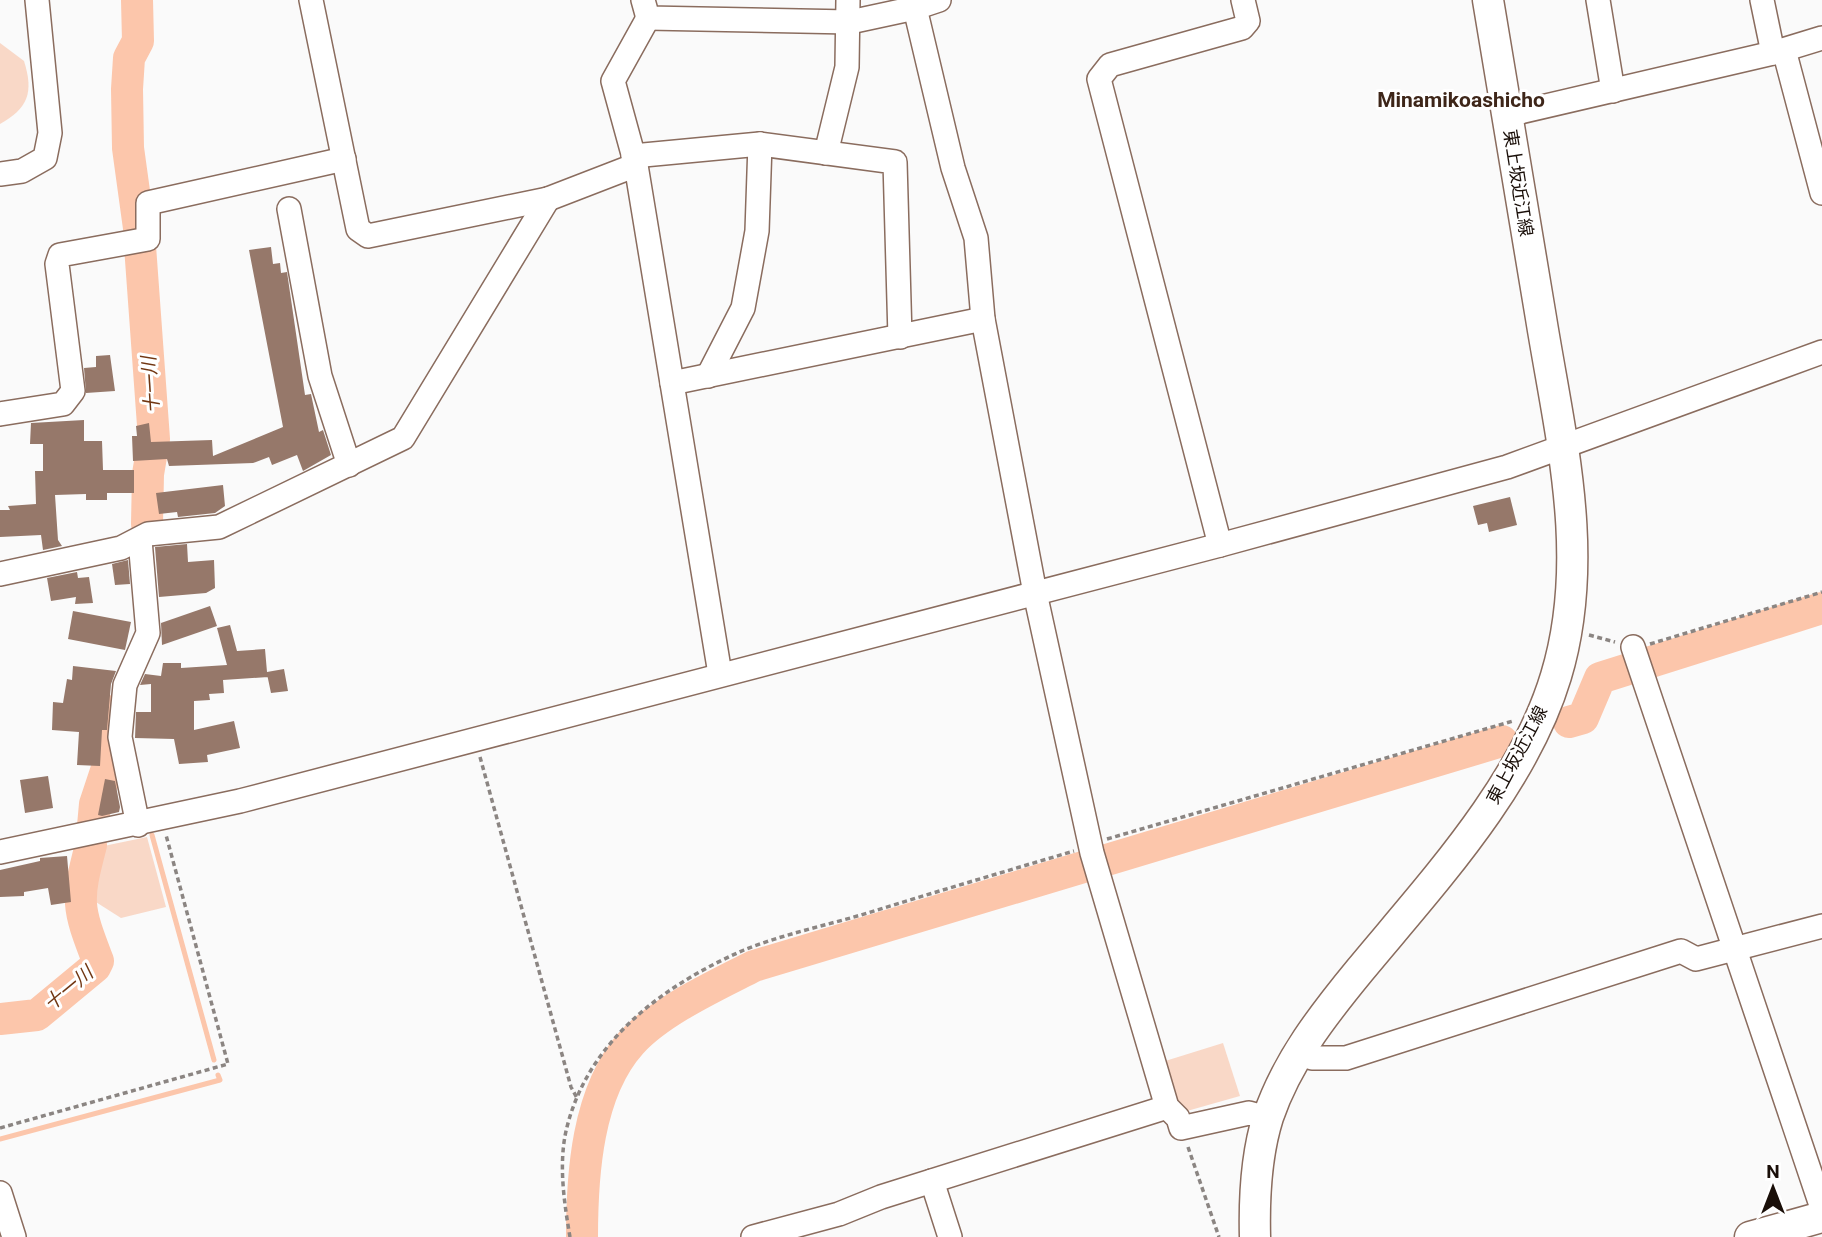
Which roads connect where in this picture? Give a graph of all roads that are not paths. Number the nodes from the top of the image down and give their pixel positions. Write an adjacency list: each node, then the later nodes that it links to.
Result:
1 (37, 0): 19 (street)
2 (311, 0): 17 (street)
3 (939, 0): 8 (street)
4 (1243, 0): 32 (street)
5 (1488, 0): 14 (main road, 東上坂近江線)
6 (1598, 0): 13 (street)
7 (1762, 0): 12 (street)
8 (915, 8): 10 (street); 23 (street)
9 (645, 9): 10 (street); 18 (street)
10 (849, 11): 16 (street)
11 (1822, 38): 12 (street)
12 (1778, 52): 13 (street); 20 (street)
13 (1613, 91): 14 (street)
14 (1507, 115): 29 (main road, 東上坂近江線)
15 (760, 144): 16 (street); 18 (street); 26 (street)
16 (826, 153): 24 (street)
17 (344, 159): 21 (street); 28 (street)
18 (634, 161): 21 (street); 27 (street)
19 (0, 174)
20 (1822, 193)
21 (548, 199): 30 (street)
22 (289, 209): 30 (street)
23 (983, 319): 24 (street); 34 (street)
24 (900, 337): 26 (street)
25 (1822, 352): 29 (street)
26 (708, 376): 27 (street)
27 (672, 383): 36 (street)
28 (0, 414)
29 (1563, 447): 32 (street); 41 (main road, 東上坂近江線)
30 (349, 465): 31 (street)
31 (140, 540): 33 (street); 37 (street)
32 (1220, 545): 34 (street)
33 (0, 573)
34 (1035, 593): 36 (street); 42 (street)
35 (1634, 649): 40 (street)
36 (720, 674): 37 (street)
37 (138, 825): 38 (street)
38 (0, 852)
39 (1822, 926): 40 (street)
40 (1735, 950): 41 (street); 46 (street)
41 (1298, 1053): 43 (main road, 東上坂近江線)
42 (1167, 1107): 43 (street); 44 (street)
43 (1268, 1118): 51 (main road, 東上坂近江線)
44 (932, 1181): 49 (street); 50 (street)
45 (0, 1193): 48 (street)
46 (1822, 1208)
47 (1822, 1217): 52 (main road)
48 (14, 1237)
49 (752, 1237)
50 (950, 1237)
51 (1255, 1237)
52 (1750, 1237)

